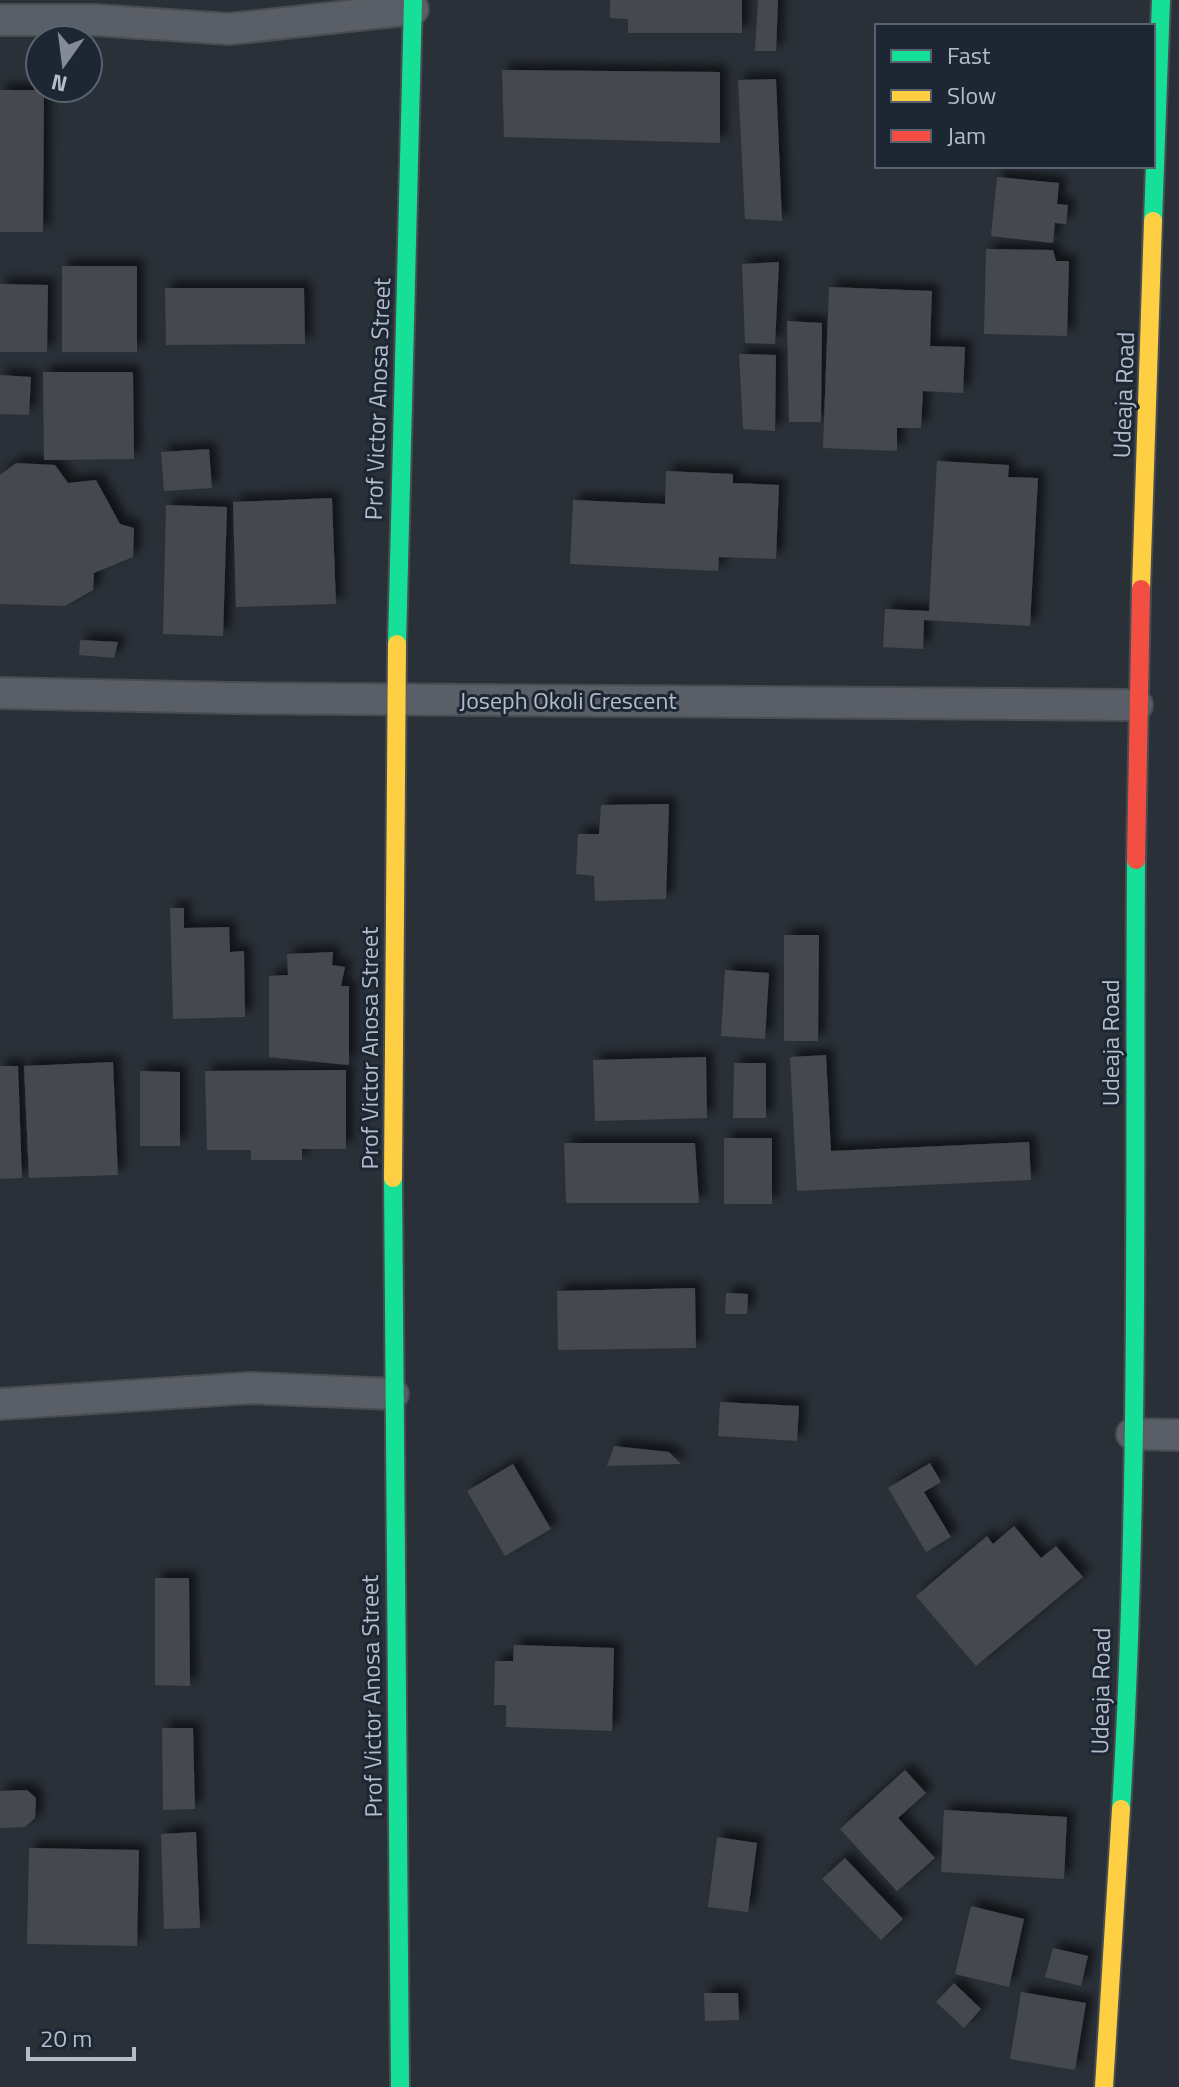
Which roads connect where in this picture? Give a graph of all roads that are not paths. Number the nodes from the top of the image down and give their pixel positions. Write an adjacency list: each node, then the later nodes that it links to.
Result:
1 (1161, 0): 6 (street, Udeaja Road)
2 (413, 4): 3 (street); 5 (street, Prof Victor Anosa Street)
3 (0, 20)
4 (0, 693): 5 (street, Joseph Okoli Crescent)
5 (395, 700): 6 (street, Joseph Okoli Crescent); 7 (street, Prof Victor Anosa Street)
6 (1137, 705): 9 (street, Udeaja Road)
7 (393, 1394): 8 (street); 11 (street, Prof Victor Anosa Street)
8 (0, 1404)
9 (1132, 1434): 10 (street); 12 (street, Udeaja Road)
10 (1179, 1435)
11 (400, 2087)
12 (1104, 2087)

